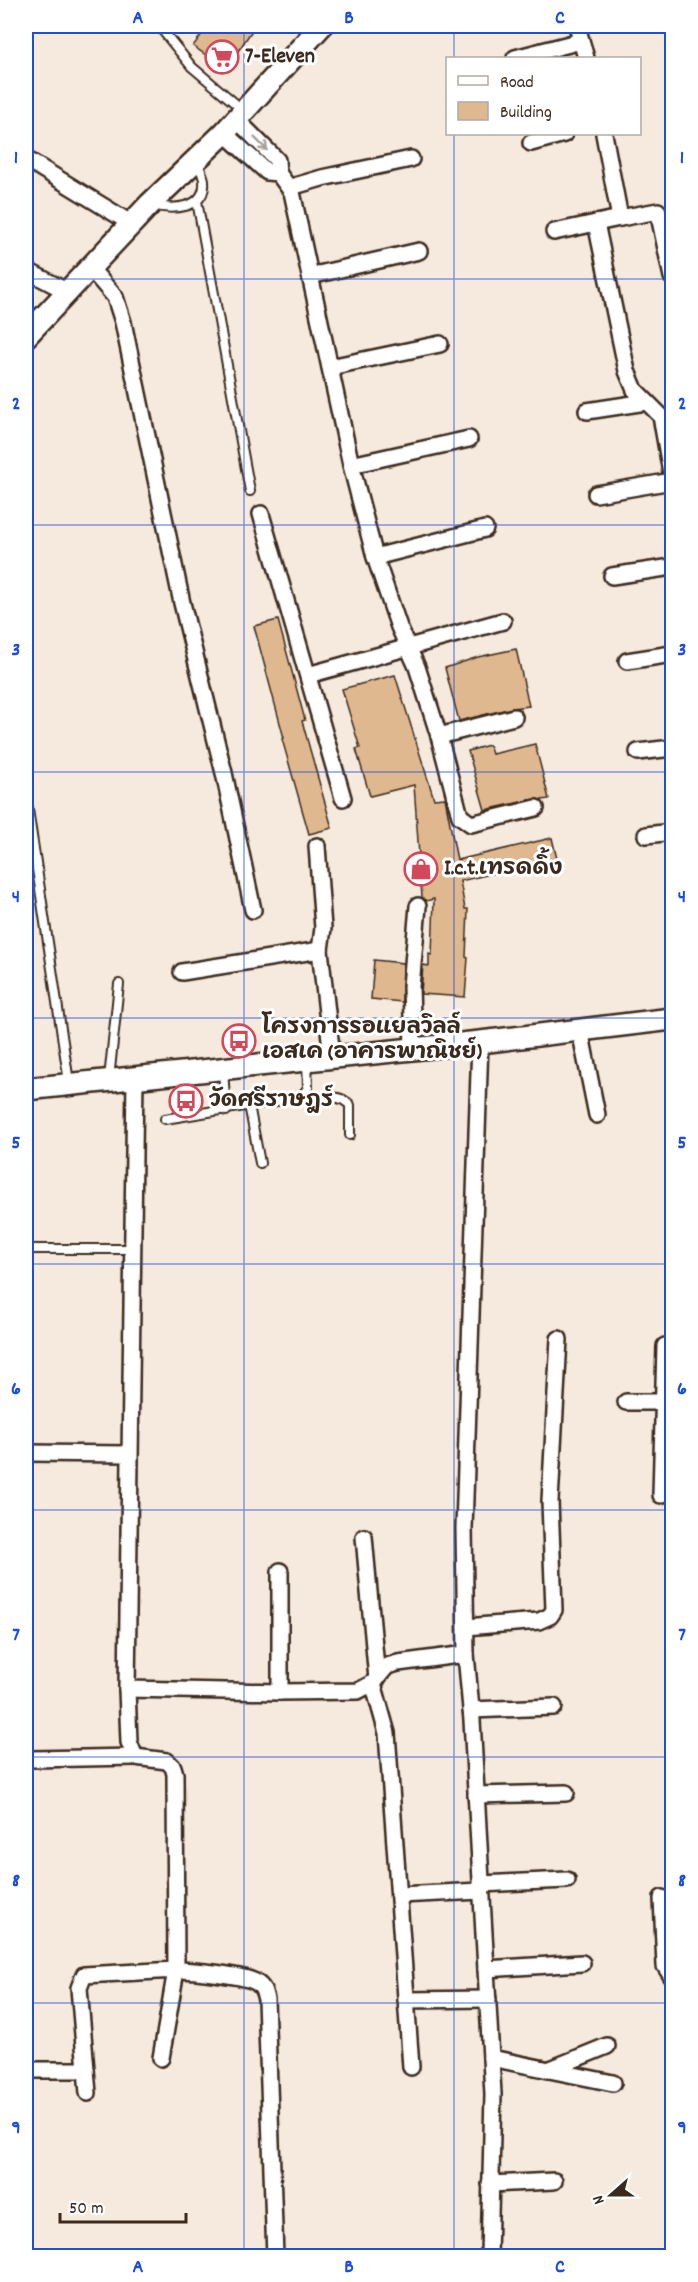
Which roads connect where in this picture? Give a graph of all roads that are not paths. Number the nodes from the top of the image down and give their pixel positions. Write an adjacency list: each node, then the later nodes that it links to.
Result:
1 (159, 26): 7 (lane)
2 (321, 26): 7 (main road)
3 (577, 26): 4 (street)
4 (581, 41): 5 (street); 6 (street)
5 (519, 57)
6 (586, 57)
7 (235, 121): 13 (main road); 14 (street)
8 (560, 135): 10 (street)
9 (604, 135): 17 (street)
10 (531, 143)
11 (26, 159): 19 (street)
12 (411, 159): 14 (street)
13 (196, 160): 15 (lane); 16 (main road)
14 (291, 187): 24 (street)
15 (197, 201): 16 (lane); 35 (lane)
16 (150, 204): 19 (main road)
17 (620, 218): 18 (street); 25 (street)
18 (596, 223): 20 (street); 30 (street)
19 (132, 224): 22 (main road)
20 (554, 232)
21 (419, 251): 24 (street)
22 (91, 269): 26 (main road); 58 (street)
23 (26, 270): 26 (street)
24 (310, 276): 29 (street)
25 (672, 277)
26 (68, 292): 27 (main road)
27 (26, 336)
28 (440, 344): 29 (street)
29 (330, 367): 33 (street)
30 (646, 402): 31 (street); 34 (street)
31 (587, 411)
32 (470, 439): 33 (street)
33 (351, 465): 39 (street)
34 (672, 479): 36 (street)
35 (250, 491)
36 (596, 494)
37 (261, 514): 46 (street)
38 (485, 529): 39 (street)
39 (375, 556): 43 (street)
40 (672, 567): 41 (street)
41 (612, 576)
42 (503, 621): 43 (street)
43 (408, 646): 46 (street); 48 (street)
44 (672, 654): 45 (street)
45 (627, 661)
46 (308, 675): 52 (street)
47 (514, 717): 48 (street)
48 (439, 736): 53 (street)
49 (672, 748): 50 (street)
50 (638, 752)
51 (26, 796): 71 (lane)
52 (343, 798)
53 (536, 808)
54 (672, 832): 55 (street)
55 (646, 836)
56 (317, 846): 59 (street)
57 (418, 906): 65 (street)
58 (253, 910)
59 (320, 950): 60 (street); 66 (street)
60 (182, 972)
61 (119, 984): 70 (lane)
62 (672, 1019): 63 (main road)
63 (580, 1030): 64 (main road); 76 (street)
64 (480, 1042): 65 (main road); 91 (street)
65 (413, 1048): 66 (main road)
66 (332, 1057): 67 (main road)
67 (307, 1059): 68 (main road); 73 (lane)
68 (223, 1068): 69 (main road); 75 (lane)
69 (135, 1077): 70 (main road); 81 (street)
70 (109, 1080): 71 (main road)
71 (70, 1083): 72 (main road)
72 (26, 1089)
73 (305, 1094): 74 (lane); 78 (lane)
74 (249, 1105): 75 (lane); 79 (lane)
75 (226, 1111): 77 (lane)
76 (597, 1115)
77 (165, 1119)
78 (350, 1135)
79 (260, 1163)
80 (26, 1249): 81 (lane)
81 (132, 1249): 87 (street)
82 (560, 1339): 91 (street)
83 (665, 1346): 85 (street)
84 (626, 1402): 85 (street)
85 (668, 1402): 88 (street)
86 (26, 1453): 87 (street)
87 (129, 1454): 94 (street)
88 (661, 1495)
89 (364, 1537): 93 (street)
90 (280, 1571): 95 (street)
91 (466, 1627): 92 (street)
92 (466, 1654): 93 (street); 97 (street)
93 (375, 1681): 95 (street); 104 (street)
94 (127, 1689): 95 (street); 98 (street)
95 (280, 1692)
96 (554, 1707): 97 (street)
97 (471, 1710): 101 (street)
98 (135, 1757): 99 (street); 108 (street)
99 (32, 1759)
100 (566, 1793): 101 (street)
101 (476, 1795): 103 (street)
102 (567, 1880): 103 (street)
103 (481, 1887): 104 (street); 107 (street)
104 (399, 1895): 110 (street)
105 (662, 1898): 109 (street)
106 (582, 1963): 107 (street)
107 (486, 1969): 111 (street)
108 (176, 1970): 113 (street); 117 (street); 123 (street)
109 (672, 1977)
110 (406, 2000): 111 (street); 115 (street)
111 (488, 2000): 114 (street)
112 (607, 2046): 118 (street)
113 (161, 2058)
114 (491, 2058): 118 (street); 122 (street)
115 (411, 2067)
116 (26, 2070): 117 (street)
117 (86, 2070): 120 (street)
118 (548, 2070): 119 (street)
119 (613, 2083)
120 (88, 2093)
121 (554, 2181): 122 (street)
122 (490, 2184): 124 (street)
123 (275, 2256)
124 (489, 2256)

